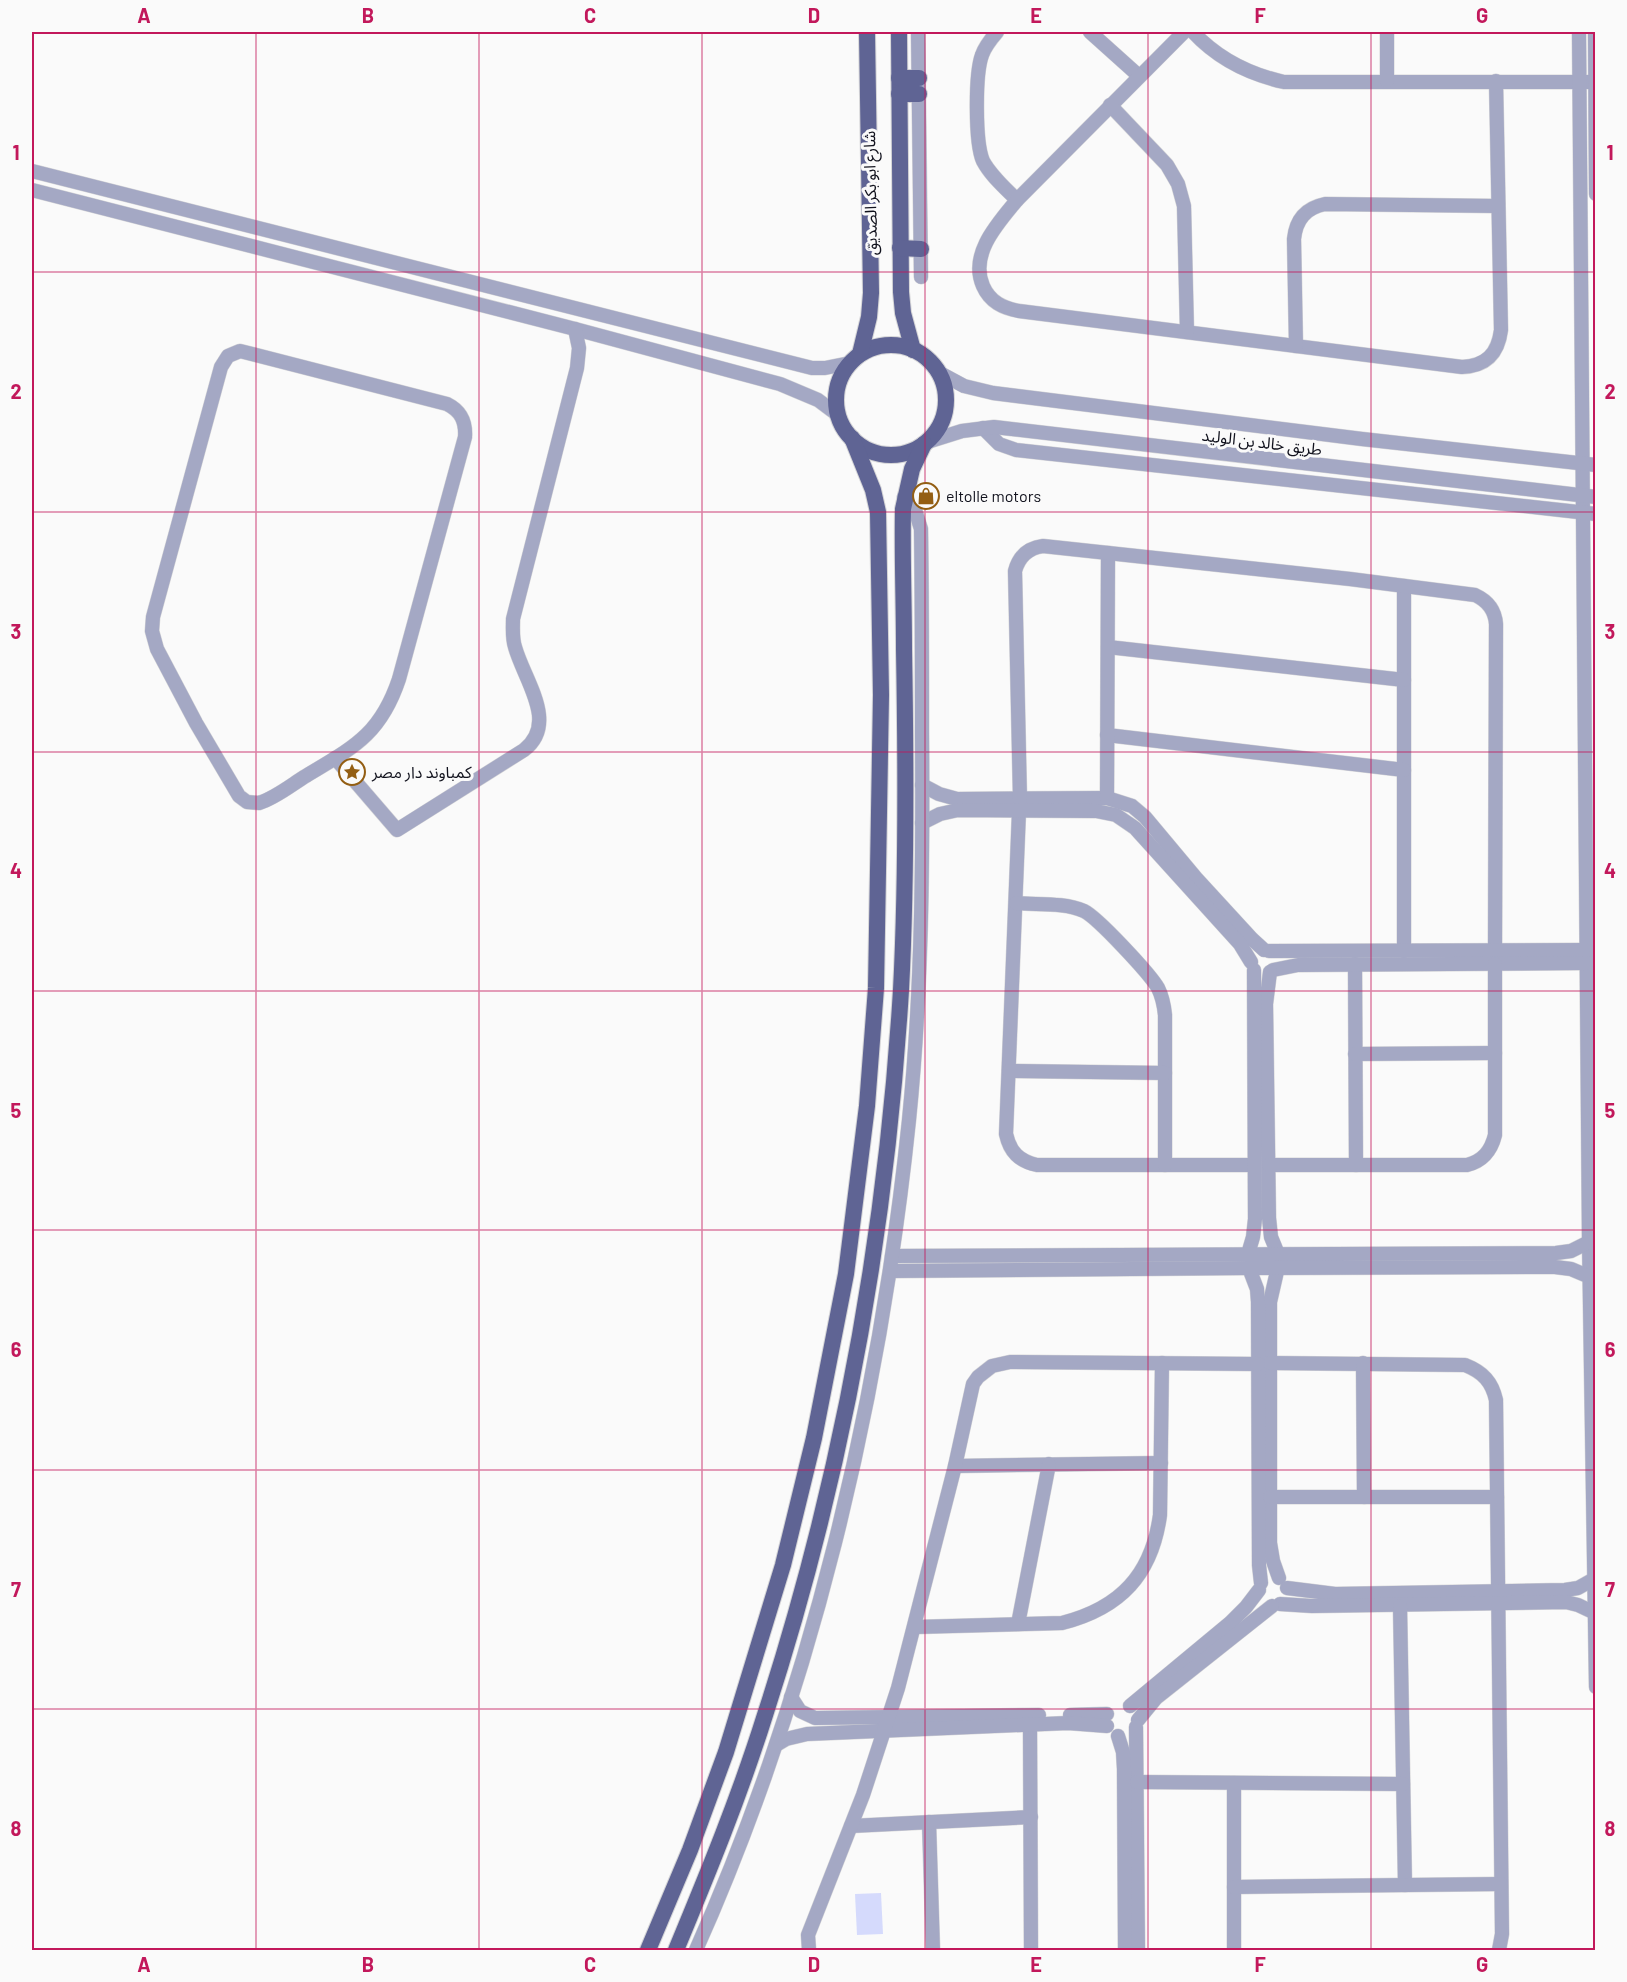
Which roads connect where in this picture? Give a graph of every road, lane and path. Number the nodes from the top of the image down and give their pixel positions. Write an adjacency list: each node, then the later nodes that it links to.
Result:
1 (867, 32): 19 (main road, شارع ابو بكر الصديق)
2 (899, 32): 16 (main road, شارع ابو بكر الصديق)
3 (918, 32): 17 (street)
4 (997, 32): 24 (street)
5 (1090, 32): 11 (street)
6 (1184, 32): 11 (street)
7 (1193, 32): 12 (street)
8 (1387, 32): 12 (street)
9 (1579, 32): 15 (street)
10 (1595, 32): 14 (street)
11 (1140, 76): 18 (street)
12 (1388, 81): 13 (street)
13 (1496, 81): 15 (street); 25 (street)
14 (1595, 81): 15 (street); 23 (street)
15 (1580, 82): 41 (street)
16 (899, 86): 17 (main road); 20 (main road, شارع ابو بكر الصديق)
17 (919, 86): 27 (street)
18 (1110, 105): 24 (street); 30 (street)
19 (870, 161): 20 (main road); 33 (main road, شارع ابو بكر الصديق)
20 (899, 161): 26 (main road, شارع ابو بكر الصديق)
21 (32, 171): 34 (street)
22 (32, 190): 29 (street)
23 (1596, 194)
24 (1017, 200): 30 (street)
25 (1498, 206): 31 (street); 31 (street)
26 (900, 248): 27 (main road); 32 (main road, شارع ابو بكر الصديق)
27 (921, 249): 28 (street)
28 (921, 277)
29 (575, 328): 36 (street); 50 (street)
30 (1187, 332): 31 (street)
31 (1296, 346)
32 (913, 350): 33 (main road); 35 (main road)
33 (855, 359): 34 (street); 37 (main road)
34 (786, 362): 36 (street)
35 (938, 372): 40 (main road); 41 (street, طريق خالد بن الوليد)
36 (780, 384): 37 (street)
37 (838, 415): 39 (main road)
38 (983, 428): 40 (street, طريق خالد بن الوليد); 43 (street, طريق خالد بن الوليد); 44 (street)
39 (852, 438): 40 (main road); 85 (main road)
40 (926, 442): 42 (main road)
41 (1592, 462): 43 (street)
42 (904, 497): 52 (street); 86 (main road)
43 (1592, 498): 44 (street)
44 (1589, 514): 55 (street)
45 (1108, 553): 46 (street); 47 (street); 54 (street)
46 (1404, 586): 48 (street); 60 (street)
47 (1108, 647): 48 (street); 49 (street)
48 (1404, 680): 51 (street)
49 (1107, 735): 51 (street); 53 (street)
50 (335, 758): 50 (street)
51 (1404, 770): 59 (street)
52 (922, 784): 54 (street); 56 (street)
53 (1107, 798): 54 (street); 58 (street)
54 (1019, 805): 56 (street); 57 (street); 63 (street)
55 (1591, 808): 61 (street)
56 (922, 823): 75 (street)
57 (1016, 903): 67 (street); 68 (street)
58 (1266, 950): 59 (street); 63 (street); 64 (street)
59 (1404, 951): 60 (street)
60 (1495, 957): 61 (street); 62 (street); 65 (street)
61 (1587, 957): 69 (street)
62 (1355, 964): 64 (street); 66 (street)
63 (1252, 966): 64 (street); 71 (street)
64 (1272, 971): 72 (street)
65 (1495, 1053): 66 (street); 73 (street)
66 (1355, 1054): 73 (street)
67 (1009, 1071): 68 (street); 70 (street)
68 (1165, 1072): 70 (street)
69 (1592, 1151): 74 (street)
70 (1165, 1165): 71 (street)
71 (1254, 1165): 77 (street)
72 (1269, 1165): 73 (street); 78 (street)
73 (1356, 1166)
74 (1589, 1242): 76 (street); 80 (street)
75 (892, 1256): 77 (street); 79 (street)
76 (1520, 1260): 78 (street); 80 (street)
77 (1248, 1261): 78 (street); 79 (street); 82 (street)
78 (1278, 1261): 82 (street)
79 (890, 1271): 105 (street)
80 (1590, 1277): 84 (street)
81 (1162, 1363): 82 (street); 89 (street); 91 (street)
82 (1264, 1363): 83 (street); 92 (street); 97 (street)
83 (1363, 1363): 93 (street); 94 (street)
84 (1594, 1374): 95 (street)
85 (822, 1397): 86 (main road); 87 (main road)
86 (847, 1401): 88 (main road)
87 (814, 1438): 88 (main road); 121 (main road)
88 (838, 1444): 122 (main road)
89 (1161, 1462): 90 (street); 102 (street)
90 (1049, 1464): 91 (street); 102 (street)
91 (955, 1466): 103 (street)
92 (1270, 1497): 93 (street); 96 (street)
93 (1364, 1497): 94 (street)
94 (1497, 1497): 98 (street)
95 (1594, 1579): 98 (street); 101 (street)
96 (1283, 1583): 97 (street); 98 (street); 99 (street)
97 (1260, 1587): 99 (street); 106 (street)
98 (1498, 1598): 100 (street); 101 (street); 118 (street)
99 (1276, 1605): 100 (street); 107 (street)
100 (1400, 1606): 114 (street)
101 (1594, 1613): 104 (street)
102 (1018, 1624): 103 (street)
103 (915, 1627): 108 (street)
104 (1596, 1688)
105 (791, 1697): 108 (street); 111 (street)
106 (1130, 1706): 107 (street); 110 (street)
107 (1137, 1723): 110 (street); 112 (street)
108 (887, 1724): 109 (street); 110 (street); 111 (street); 117 (street)
109 (1030, 1725): 110 (street); 115 (street)
110 (1110, 1725): 127 (street)
111 (776, 1744): 123 (street)
112 (1137, 1782): 113 (street); 128 (street)
113 (1234, 1783): 114 (street); 120 (street)
114 (1403, 1784): 119 (street)
115 (1031, 1817): 116 (street); 126 (street)
116 (929, 1822): 117 (street); 125 (street)
117 (851, 1826): 124 (street)
118 (1501, 1884): 119 (street); 130 (street)
119 (1405, 1885): 120 (street)
120 (1234, 1887): 129 (street)
121 (648, 1950)
122 (676, 1950)
123 (696, 1950)
124 (809, 1950)
125 (933, 1950)
126 (1031, 1950)
127 (1125, 1950)
128 (1138, 1950)
129 (1234, 1950)
130 (1499, 1950)

